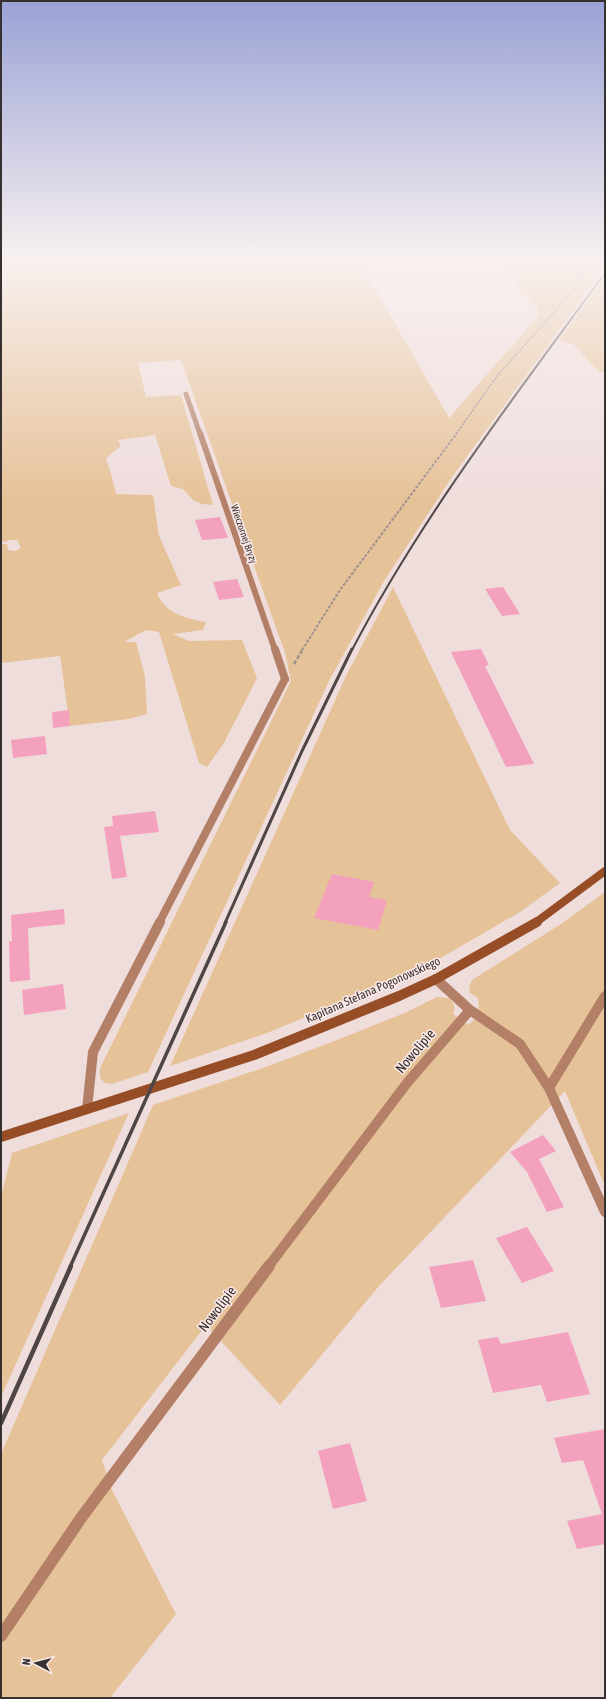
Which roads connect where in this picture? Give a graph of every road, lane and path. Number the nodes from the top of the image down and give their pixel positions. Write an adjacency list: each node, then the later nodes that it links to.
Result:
1 (528, 341): 3 (path)
2 (186, 394): 3 (street, Wieczornej Bryzy)
3 (285, 679): 9 (street)
4 (605, 871): 5 (main road, Kapitana Stefana Pogonowskiego)
5 (436, 979): 7 (street); 9 (main road, Kapitana Stefana Pogonowskiego)
6 (605, 996): 8 (street)
7 (470, 1010): 8 (street); 12 (street, Nowolipie)
8 (549, 1088): 11 (street)
9 (87, 1109): 10 (main road)
10 (1, 1137)
11 (605, 1212)
12 (1, 1636)

